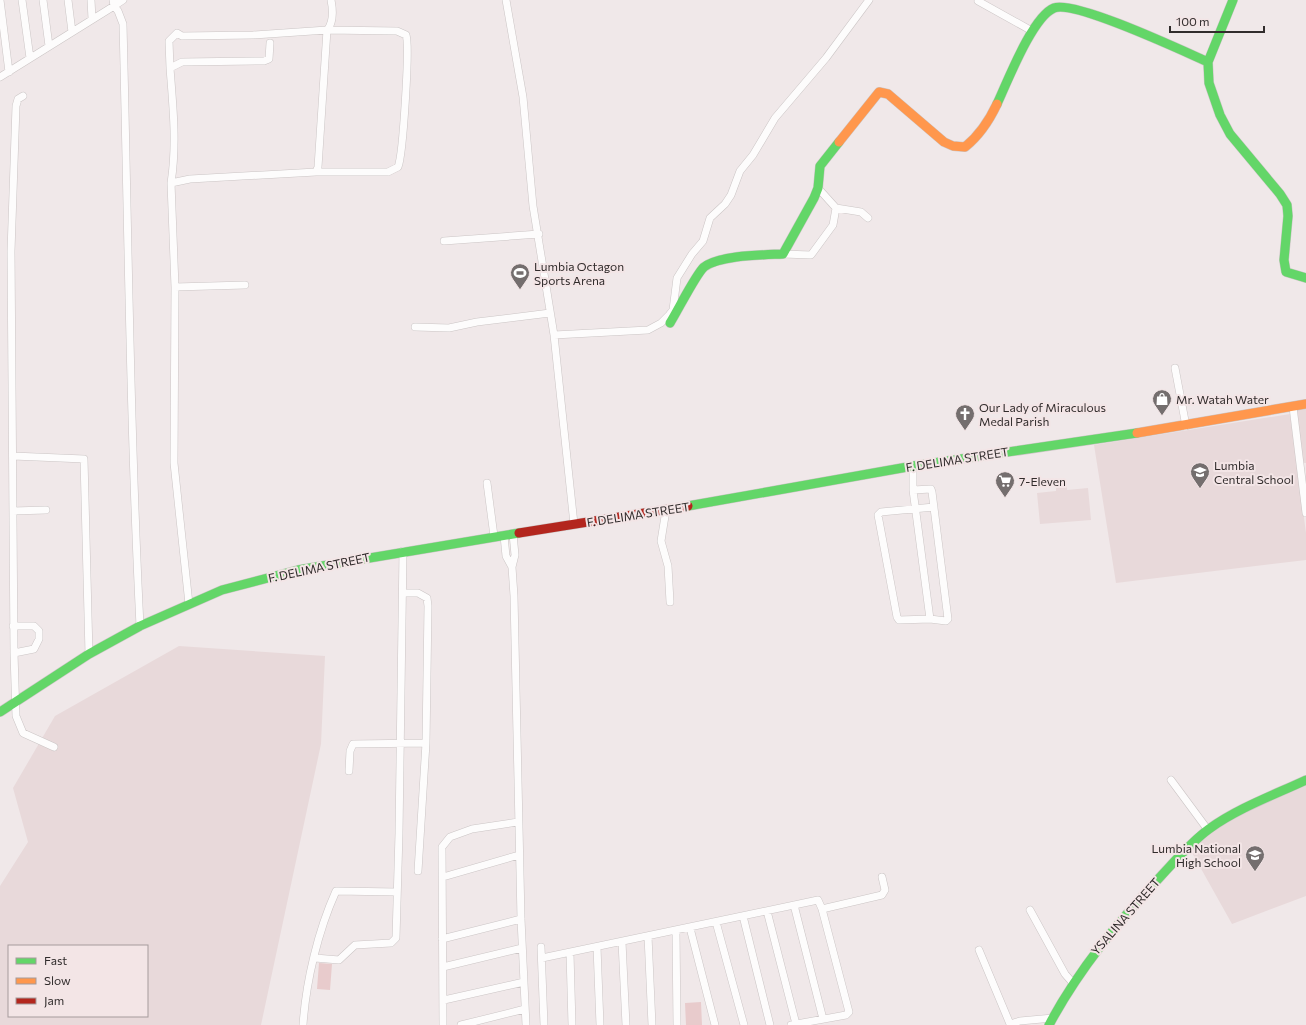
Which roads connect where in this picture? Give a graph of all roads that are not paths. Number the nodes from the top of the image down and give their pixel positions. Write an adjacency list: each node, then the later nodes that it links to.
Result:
1 (0, 0): 14 (street)
2 (22, 0): 21 (street)
3 (43, 0): 19 (street)
4 (68, 0): 17 (street)
5 (91, 0): 13 (street)
6 (123, 0): 12 (street)
7 (331, 0): 15 (street)
8 (506, 0): 32 (street)
9 (869, 0): 41 (street)
10 (1233, 0): 22 (street)
11 (978, 1): 16 (street)
12 (114, 3): 13 (street); 66 (street)
13 (92, 19): 17 (street)
14 (1, 22): 20 (street)
15 (327, 30): 23 (street); 27 (street); 27 (street)
16 (1032, 31): 22 (street); 29 (street)
17 (72, 32): 19 (street)
18 (270, 43): 23 (street)
19 (49, 46): 21 (street)
20 (3, 48): 24 (street)
21 (30, 58): 24 (street)
22 (1208, 62): 35 (street)
23 (170, 68): 28 (street)
24 (8, 72): 25 (street)
25 (0, 77)
26 (23, 96): 46 (street)
27 (316, 172): 28 (street)
28 (171, 183): 37 (street)
29 (818, 188): 30 (street); 34 (street)
30 (836, 208): 31 (street); 34 (street)
31 (868, 218)
32 (539, 234): 33 (street); 38 (street)
33 (444, 241)
34 (783, 254): 39 (street)
35 (1306, 278)
36 (245, 285): 37 (street)
37 (175, 287): 63 (street)
38 (550, 313): 40 (street); 41 (street)
39 (670, 323)
40 (415, 327)
41 (554, 335): 57 (street)
42 (1175, 368): 45 (street)
43 (1306, 404): 44 (street, F. DELIMA STREET)
44 (1293, 406): 45 (street, F. DELIMA STREET); 48 (street)
45 (1186, 426): 47 (street, F. DELIMA STREET)
46 (13, 456): 55 (street); 68 (street)
47 (913, 466): 50 (street); 54 (street, F. DELIMA STREET)
48 (1303, 466): 56 (street)
49 (487, 483): 59 (street)
50 (912, 490): 51 (street); 52 (street)
51 (934, 507): 52 (street); 64 (street)
52 (915, 509): 64 (street); 64 (street)
53 (46, 510): 55 (street)
54 (666, 510): 57 (street, F. DELIMA STREET); 62 (street)
55 (13, 511): 65 (street)
56 (1306, 513)
57 (574, 524): 58 (street, F. DELIMA STREET)
58 (509, 534): 59 (street, F. DELIMA STREET); 77 (street)
59 (494, 536): 60 (street, F. DELIMA STREET)
60 (403, 551): 61 (street); 63 (street, F. DELIMA STREET)
61 (403, 593): 71 (street); 72 (street)
62 (670, 602)
63 (189, 604): 66 (street, F. DELIMA STREET)
64 (930, 619)
65 (14, 626): 67 (street); 67 (street)
66 (140, 626): 68 (street, F. DELIMA STREET)
67 (14, 653): 69 (street)
68 (89, 654): 69 (street, F. DELIMA STREET)
69 (16, 701): 70 (street, F. DELIMA STREET); 73 (street)
70 (0, 712)
71 (400, 742): 72 (street); 74 (street); 83 (street)
72 (426, 743): 80 (street)
73 (54, 747)
74 (349, 771)
75 (1171, 780): 78 (street)
76 (1306, 780): 78 (street, YSALINA STREET)
77 (518, 822): 79 (street); 82 (street)
78 (1208, 830): 105 (street, YSALINA STREET)
79 (519, 855): 82 (street); 89 (street)
80 (418, 871)
81 (882, 876): 85 (street)
82 (443, 877): 94 (street)
83 (397, 892): 101 (street); 101 (street)
84 (794, 905): 85 (street); 87 (street); 108 (street)
85 (822, 909): 108 (street)
86 (1030, 910): 105 (street)
87 (767, 911): 88 (street); 123 (street)
88 (743, 916): 90 (street); 122 (street)
89 (521, 919): 94 (street); 98 (street)
90 (716, 922): 91 (street); 121 (street)
91 (690, 928): 92 (street); 120 (street)
92 (676, 931): 93 (street); 119 (street)
93 (648, 936): 95 (street); 118 (street)
94 (442, 939): 103 (street)
95 (622, 942): 97 (street); 117 (street)
96 (541, 947): 102 (street)
97 (598, 947): 100 (street); 116 (street)
98 (522, 948): 103 (street); 104 (street)
99 (979, 950): 109 (street)
100 (570, 953): 102 (street); 115 (street)
101 (315, 958): 110 (street)
102 (542, 958): 114 (street)
103 (443, 966): 106 (street)
104 (524, 982): 106 (street); 107 (street)
105 (1072, 982): 109 (street, YSALINA STREET)
106 (444, 1000): 111 (street)
107 (525, 1009): 112 (street); 113 (street)
108 (823, 1019): 123 (street)
109 (1051, 1021)
110 (303, 1025)
111 (443, 1025)
112 (461, 1025)
113 (526, 1025)
114 (544, 1025)
115 (572, 1025)
116 (600, 1025)
117 (626, 1025)
118 (652, 1025)
119 (677, 1025)
120 (715, 1025)
121 (744, 1025)
122 (770, 1025)
123 (794, 1025)

